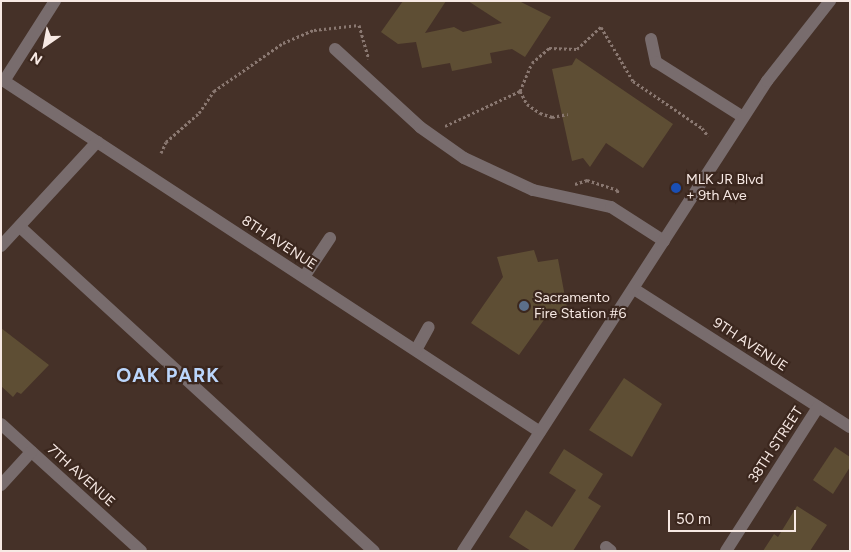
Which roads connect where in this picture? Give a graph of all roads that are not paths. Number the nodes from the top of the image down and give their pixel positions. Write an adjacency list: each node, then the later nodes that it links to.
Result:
1 (55, 1): 5 (street)
2 (830, 1): 6 (street)
3 (651, 39): 6 (street)
4 (336, 49): 11 (street)
5 (2, 80): 7 (street, 8TH AVENUE)
6 (744, 117): 11 (street)
7 (97, 142): 8 (street); 12 (street, 8TH AVENUE)
8 (20, 226): 10 (street); 23 (street)
9 (330, 238): 12 (street)
10 (3, 241)
11 (664, 241): 13 (street)
12 (304, 277): 15 (street, 8TH AVENUE)
13 (634, 289): 16 (street, 9TH AVENUE); 19 (street)
14 (429, 327): 15 (street)
15 (416, 350): 19 (street, 8TH AVENUE)
16 (818, 407): 18 (street, 9TH AVENUE); 25 (street, 38TH STREET)
17 (1, 424): 20 (street, 7TH AVENUE)
18 (850, 427)
19 (540, 432): 24 (street)
20 (31, 452): 21 (street); 22 (street, 7TH AVENUE)
21 (1, 485)
22 (141, 551)
23 (374, 551)
24 (463, 551)
25 (726, 551)

